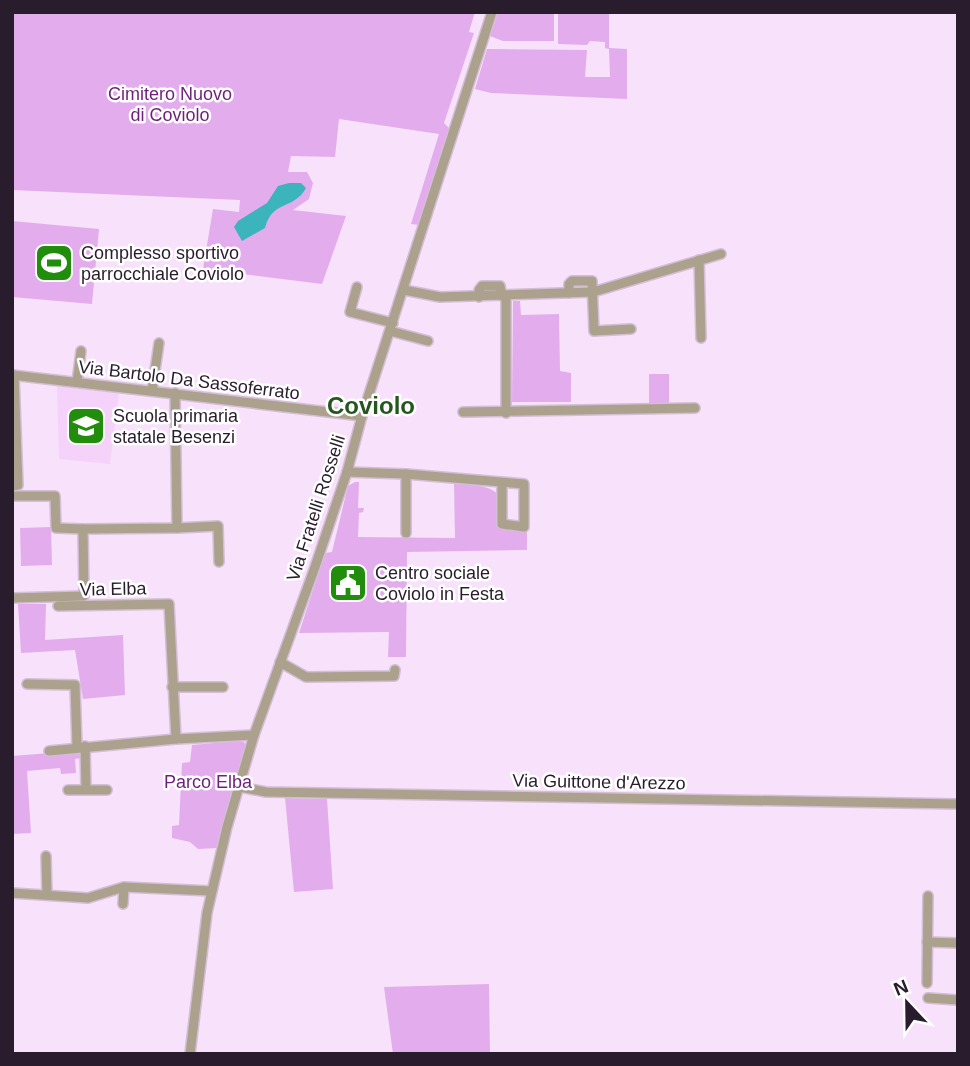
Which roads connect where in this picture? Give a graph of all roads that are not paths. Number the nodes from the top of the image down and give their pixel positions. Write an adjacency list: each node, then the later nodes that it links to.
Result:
1 (492, 12): 5 (street, Via Fratelli Rosselli)
2 (721, 254): 3 (street)
3 (699, 260): 6 (street); 10 (street)
4 (357, 287): 8 (street)
5 (404, 290): 7 (street); 8 (street, Via Fratelli Rosselli)
6 (593, 292): 7 (street); 9 (street)
7 (504, 296): 20 (street)
8 (392, 327): 11 (street); 21 (street, Via Fratelli Rosselli)
9 (631, 329)
10 (701, 338)
11 (428, 341)
12 (159, 342): 16 (street)
13 (81, 351): 15 (street)
14 (13, 375): 15 (street, Via Bartolo Da Sassoferrato); 25 (street)
15 (77, 382): 16 (street, Via Bartolo Da Sassoferrato)
16 (152, 391): 17 (street, Via Bartolo Da Sassoferrato)
17 (175, 393): 21 (street, Via Bartolo Da Sassoferrato); 27 (street)
18 (695, 408): 20 (street)
19 (463, 412): 20 (street)
20 (506, 413)
21 (362, 416): 22 (street, Via Fratelli Rosselli)
22 (347, 472): 23 (street); 33 (street, Via Fratelli Rosselli)
23 (406, 474): 24 (street); 29 (street)
24 (502, 483): 24 (street)
25 (12, 486)
26 (12, 496): 28 (street)
27 (177, 528): 28 (street); 30 (street)
28 (83, 529): 31 (street)
29 (405, 533)
30 (219, 562)
31 (12, 598)
32 (58, 606): 36 (street, Via Elba)
33 (280, 662): 34 (street); 38 (street, Via Fratelli Rosselli)
34 (394, 670)
35 (27, 684): 40 (street)
36 (172, 687): 37 (street); 39 (street, Via Elba)
37 (223, 687)
38 (254, 735): 39 (street); 42 (street, Via Fratelli Rosselli)
39 (176, 739): 40 (street)
40 (81, 747): 41 (street); 43 (street)
41 (49, 751)
42 (240, 787): 46 (street, Via Guittone d'Arezzo); 49 (street, Via Fratelli Rosselli)
43 (86, 789): 44 (street); 45 (street)
44 (68, 790)
45 (107, 790)
46 (958, 804)
47 (46, 856): 51 (street)
48 (124, 887): 49 (street); 51 (street); 53 (street)
49 (211, 891): 59 (street, Via Fratelli Rosselli)
50 (12, 893): 51 (street)
51 (47, 895)
52 (928, 896): 54 (street)
53 (123, 904)
54 (927, 942): 55 (street); 56 (street)
55 (958, 943)
56 (927, 983)
57 (928, 998): 58 (street)
58 (958, 1000)
59 (190, 1054)

